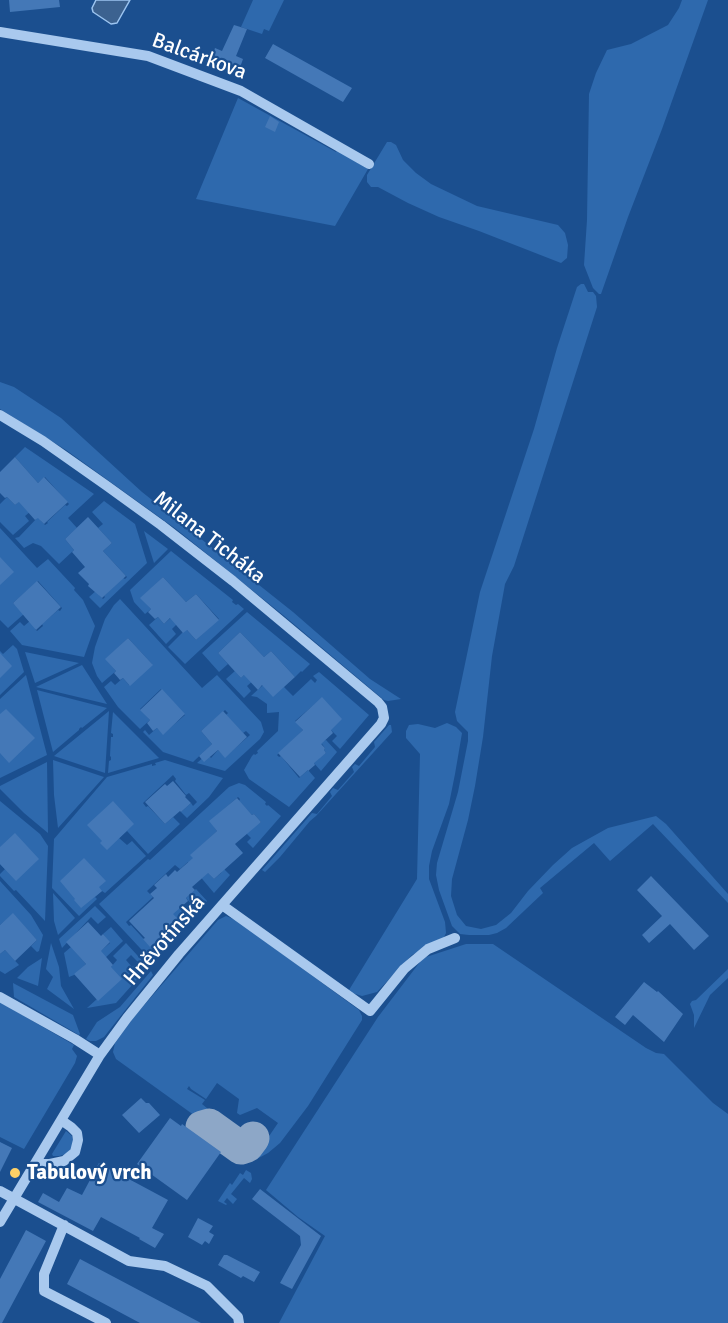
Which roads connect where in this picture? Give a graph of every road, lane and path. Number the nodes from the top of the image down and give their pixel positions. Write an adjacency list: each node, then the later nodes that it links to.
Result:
1 (0, 32): 2 (street, Balcárkova)
2 (369, 164)
3 (0, 415): 4 (street, Milana Ticháka)
4 (382, 707): 5 (street, Hněvotínská)
5 (222, 905): 6 (street); 8 (street, Hněvotínská)
6 (455, 938)
7 (0, 997): 8 (street)
8 (100, 1055): 9 (street, Hněvotínská)
9 (61, 1120): 10 (street, Hněvotínská); 10 (street)
10 (32, 1169): 12 (street, Hněvotínská)
11 (0, 1191): 12 (street)
12 (14, 1198): 13 (street, Hněvotínská); 14 (street)
13 (0, 1222)
14 (64, 1226): 15 (street); 16 (street)
15 (106, 1323)
16 (239, 1323)

